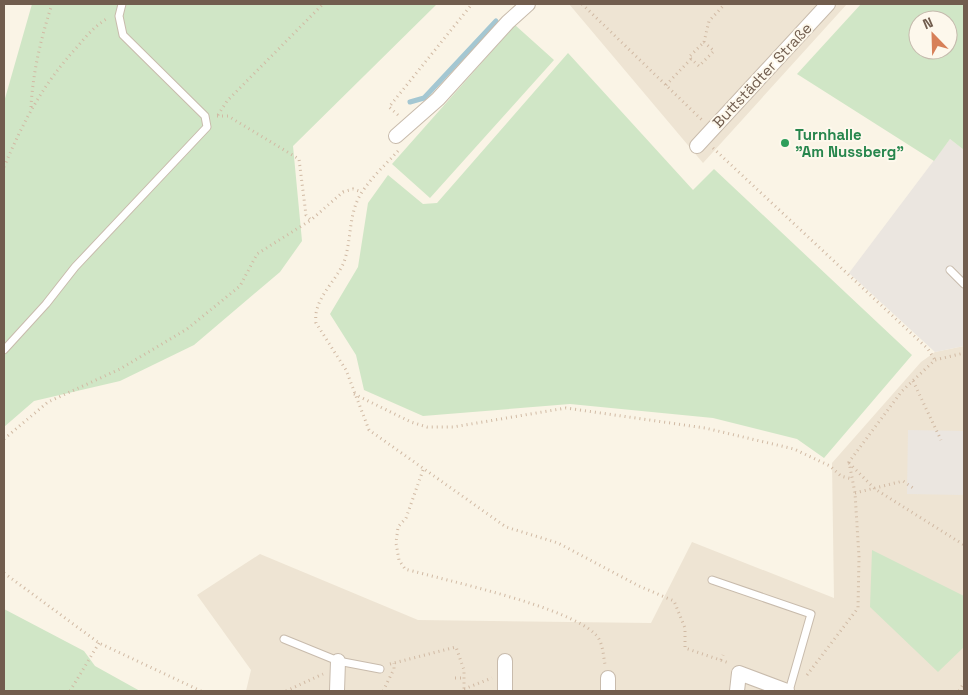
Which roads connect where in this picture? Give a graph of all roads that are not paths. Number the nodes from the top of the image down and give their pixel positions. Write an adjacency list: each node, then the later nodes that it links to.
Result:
1 (122, 4): 8 (lane)
2 (528, 4): 4 (street)
3 (828, 4): 5 (street, Buttstädter Straße)
4 (396, 136)
5 (704, 138)
6 (950, 270): 7 (lane)
7 (964, 284)
8 (4, 350)
9 (712, 580): 14 (lane)
10 (284, 639): 11 (lane)
11 (338, 667): 13 (lane); 15 (street)
12 (505, 667): 16 (street)
13 (380, 669)
14 (789, 689): 17 (street)
15 (336, 691)
16 (504, 691)
17 (737, 691)

